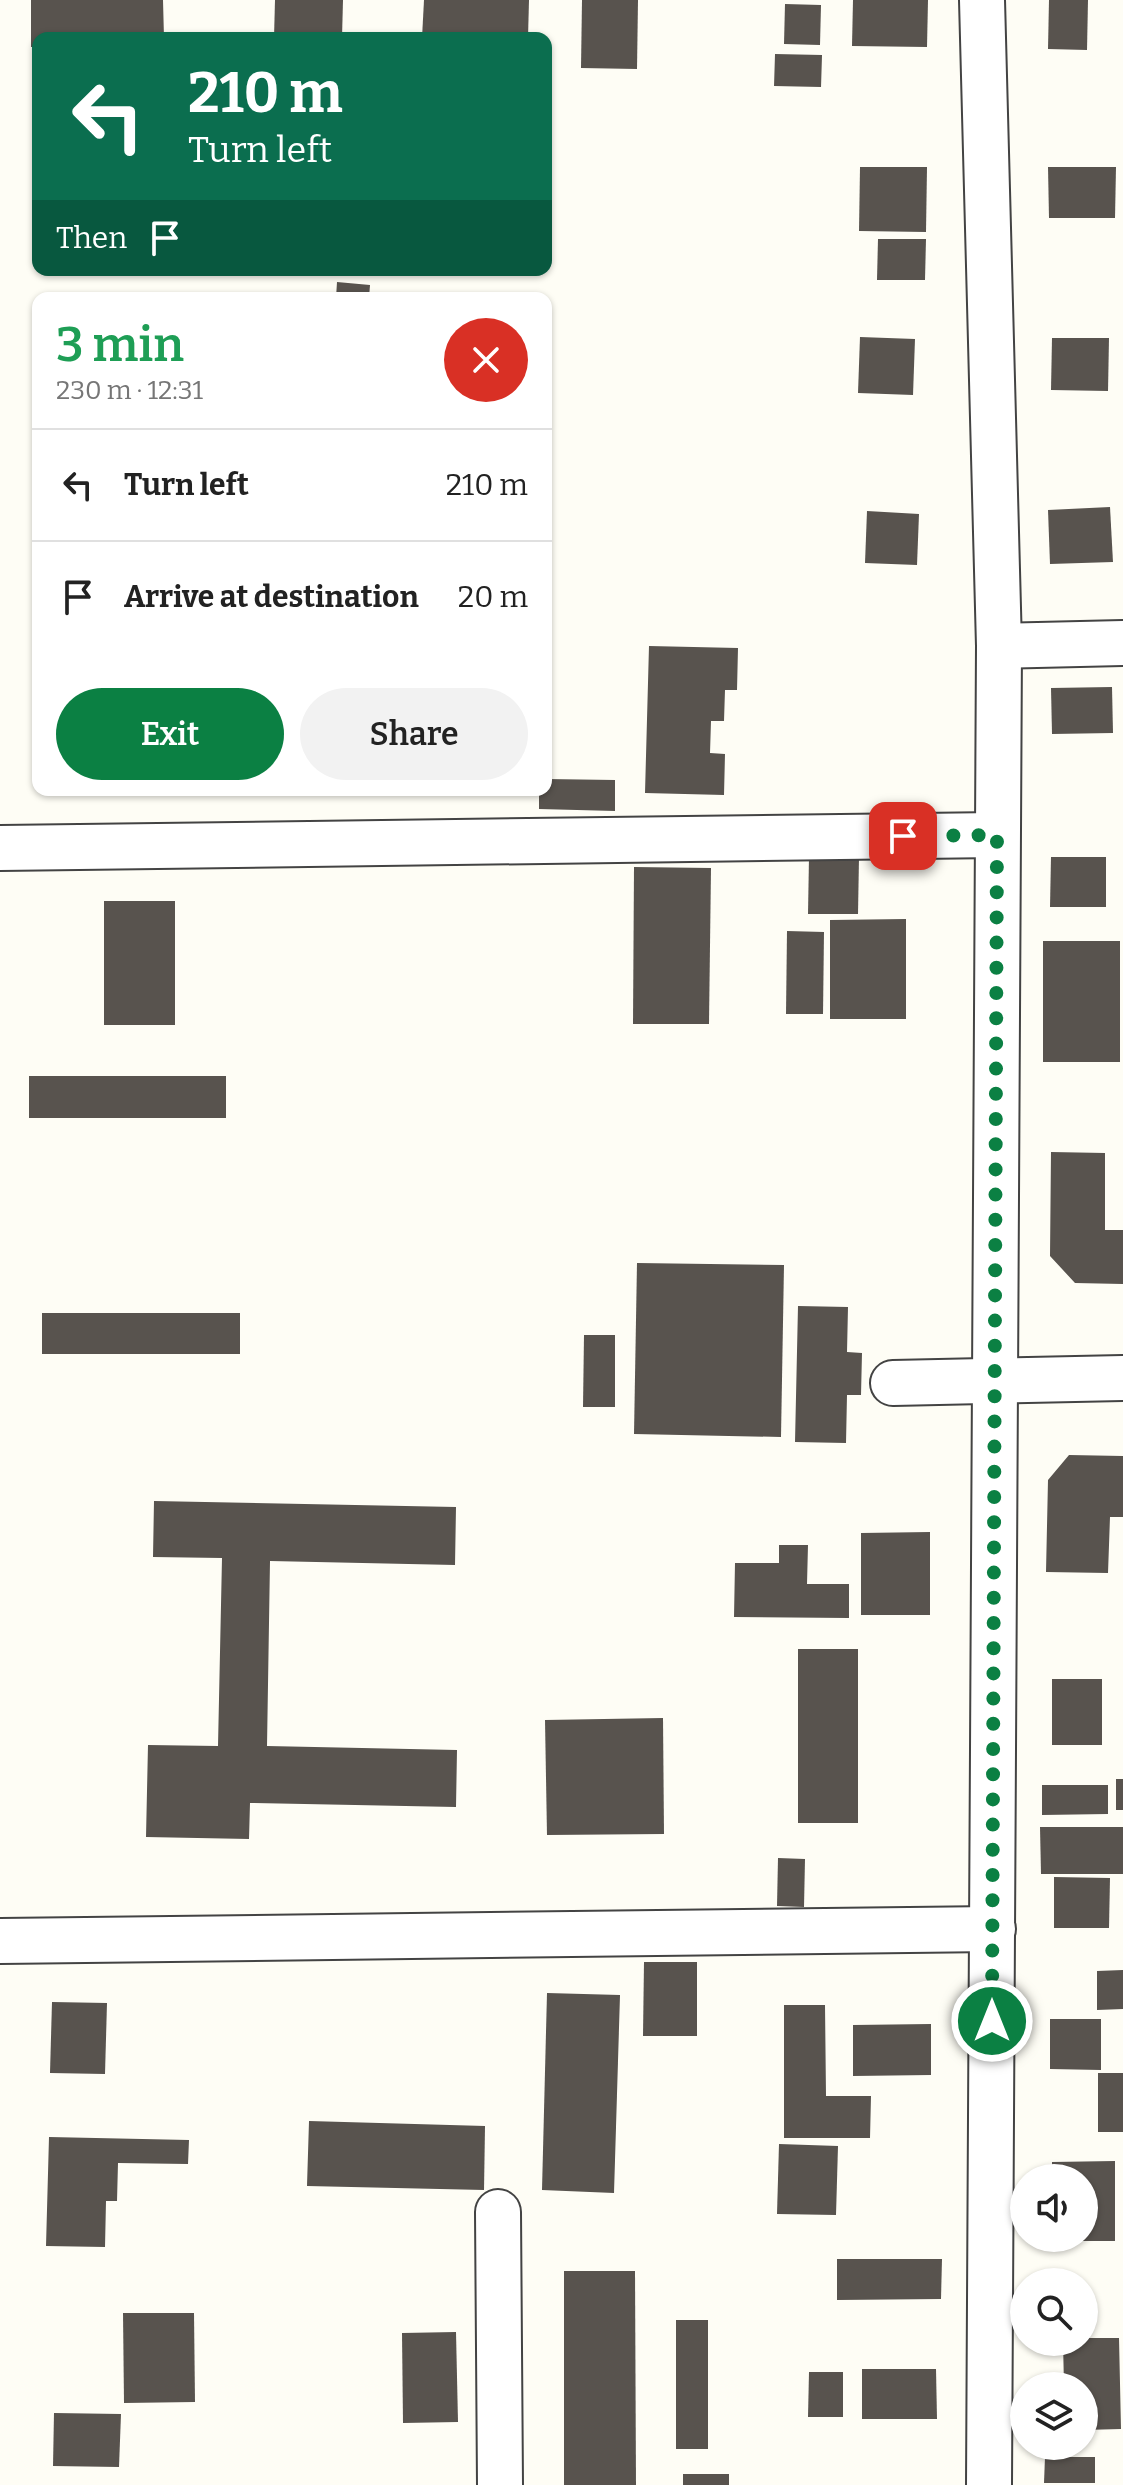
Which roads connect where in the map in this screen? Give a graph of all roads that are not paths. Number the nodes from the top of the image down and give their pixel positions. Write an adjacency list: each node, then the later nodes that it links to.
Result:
1 (982, 0): 3 (street)
2 (1123, 643): 3 (street)
3 (999, 646): 4 (street)
4 (997, 835): 5 (street); 6 (street)
5 (0, 848)
6 (997, 1378): 7 (street); 8 (street); 9 (street)
7 (1123, 1378)
8 (893, 1383)
9 (993, 1929): 10 (street); 13 (street)
10 (0, 1941)
11 (498, 2212): 12 (street)
12 (500, 2485)
13 (989, 2485)

